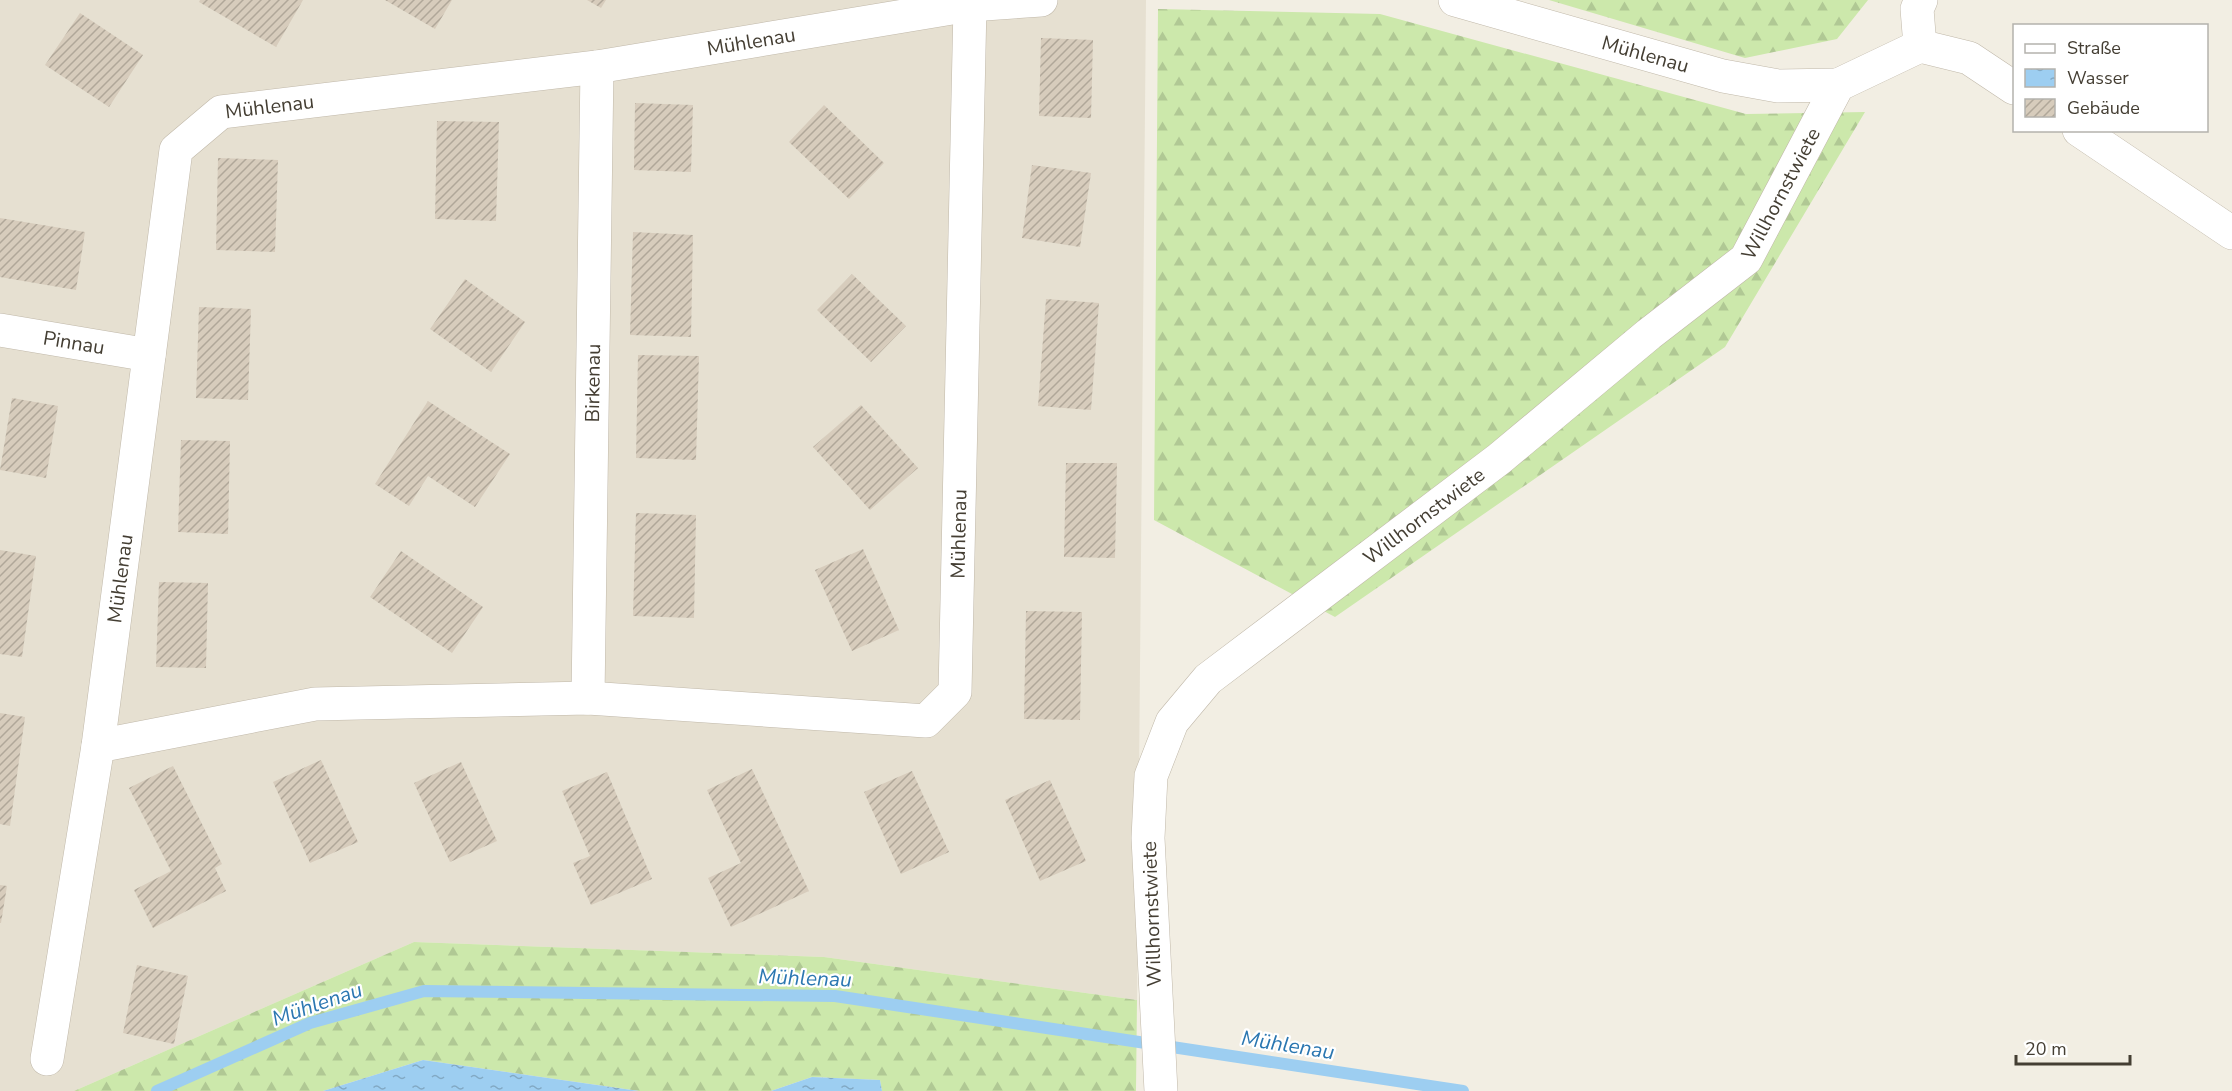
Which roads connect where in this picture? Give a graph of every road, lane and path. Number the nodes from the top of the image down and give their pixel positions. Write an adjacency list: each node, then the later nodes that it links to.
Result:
1 (1041, 0): 4 (street, Mühlenau)
2 (1455, 0): 7 (street, Mühlenau)
3 (1921, 0): 5 (street)
4 (970, 5): 6 (street, Mühlenau); 13 (street, Mühlenau)
5 (1920, 46): 7 (street); 8 (street)
6 (597, 67): 12 (street, Mühlenau); 13 (street, Birkenau)
7 (1838, 85): 16 (street, Willhornstwiete)
8 (2013, 87)
9 (2082, 132): 10 (street)
10 (2232, 233)
11 (0, 330): 12 (street, Pinnau)
12 (149, 355): 14 (street, Mühlenau)
13 (588, 698): 14 (street, Mühlenau)
14 (98, 746): 15 (street, Mühlenau)
15 (47, 1059)
16 (1160, 1079)

